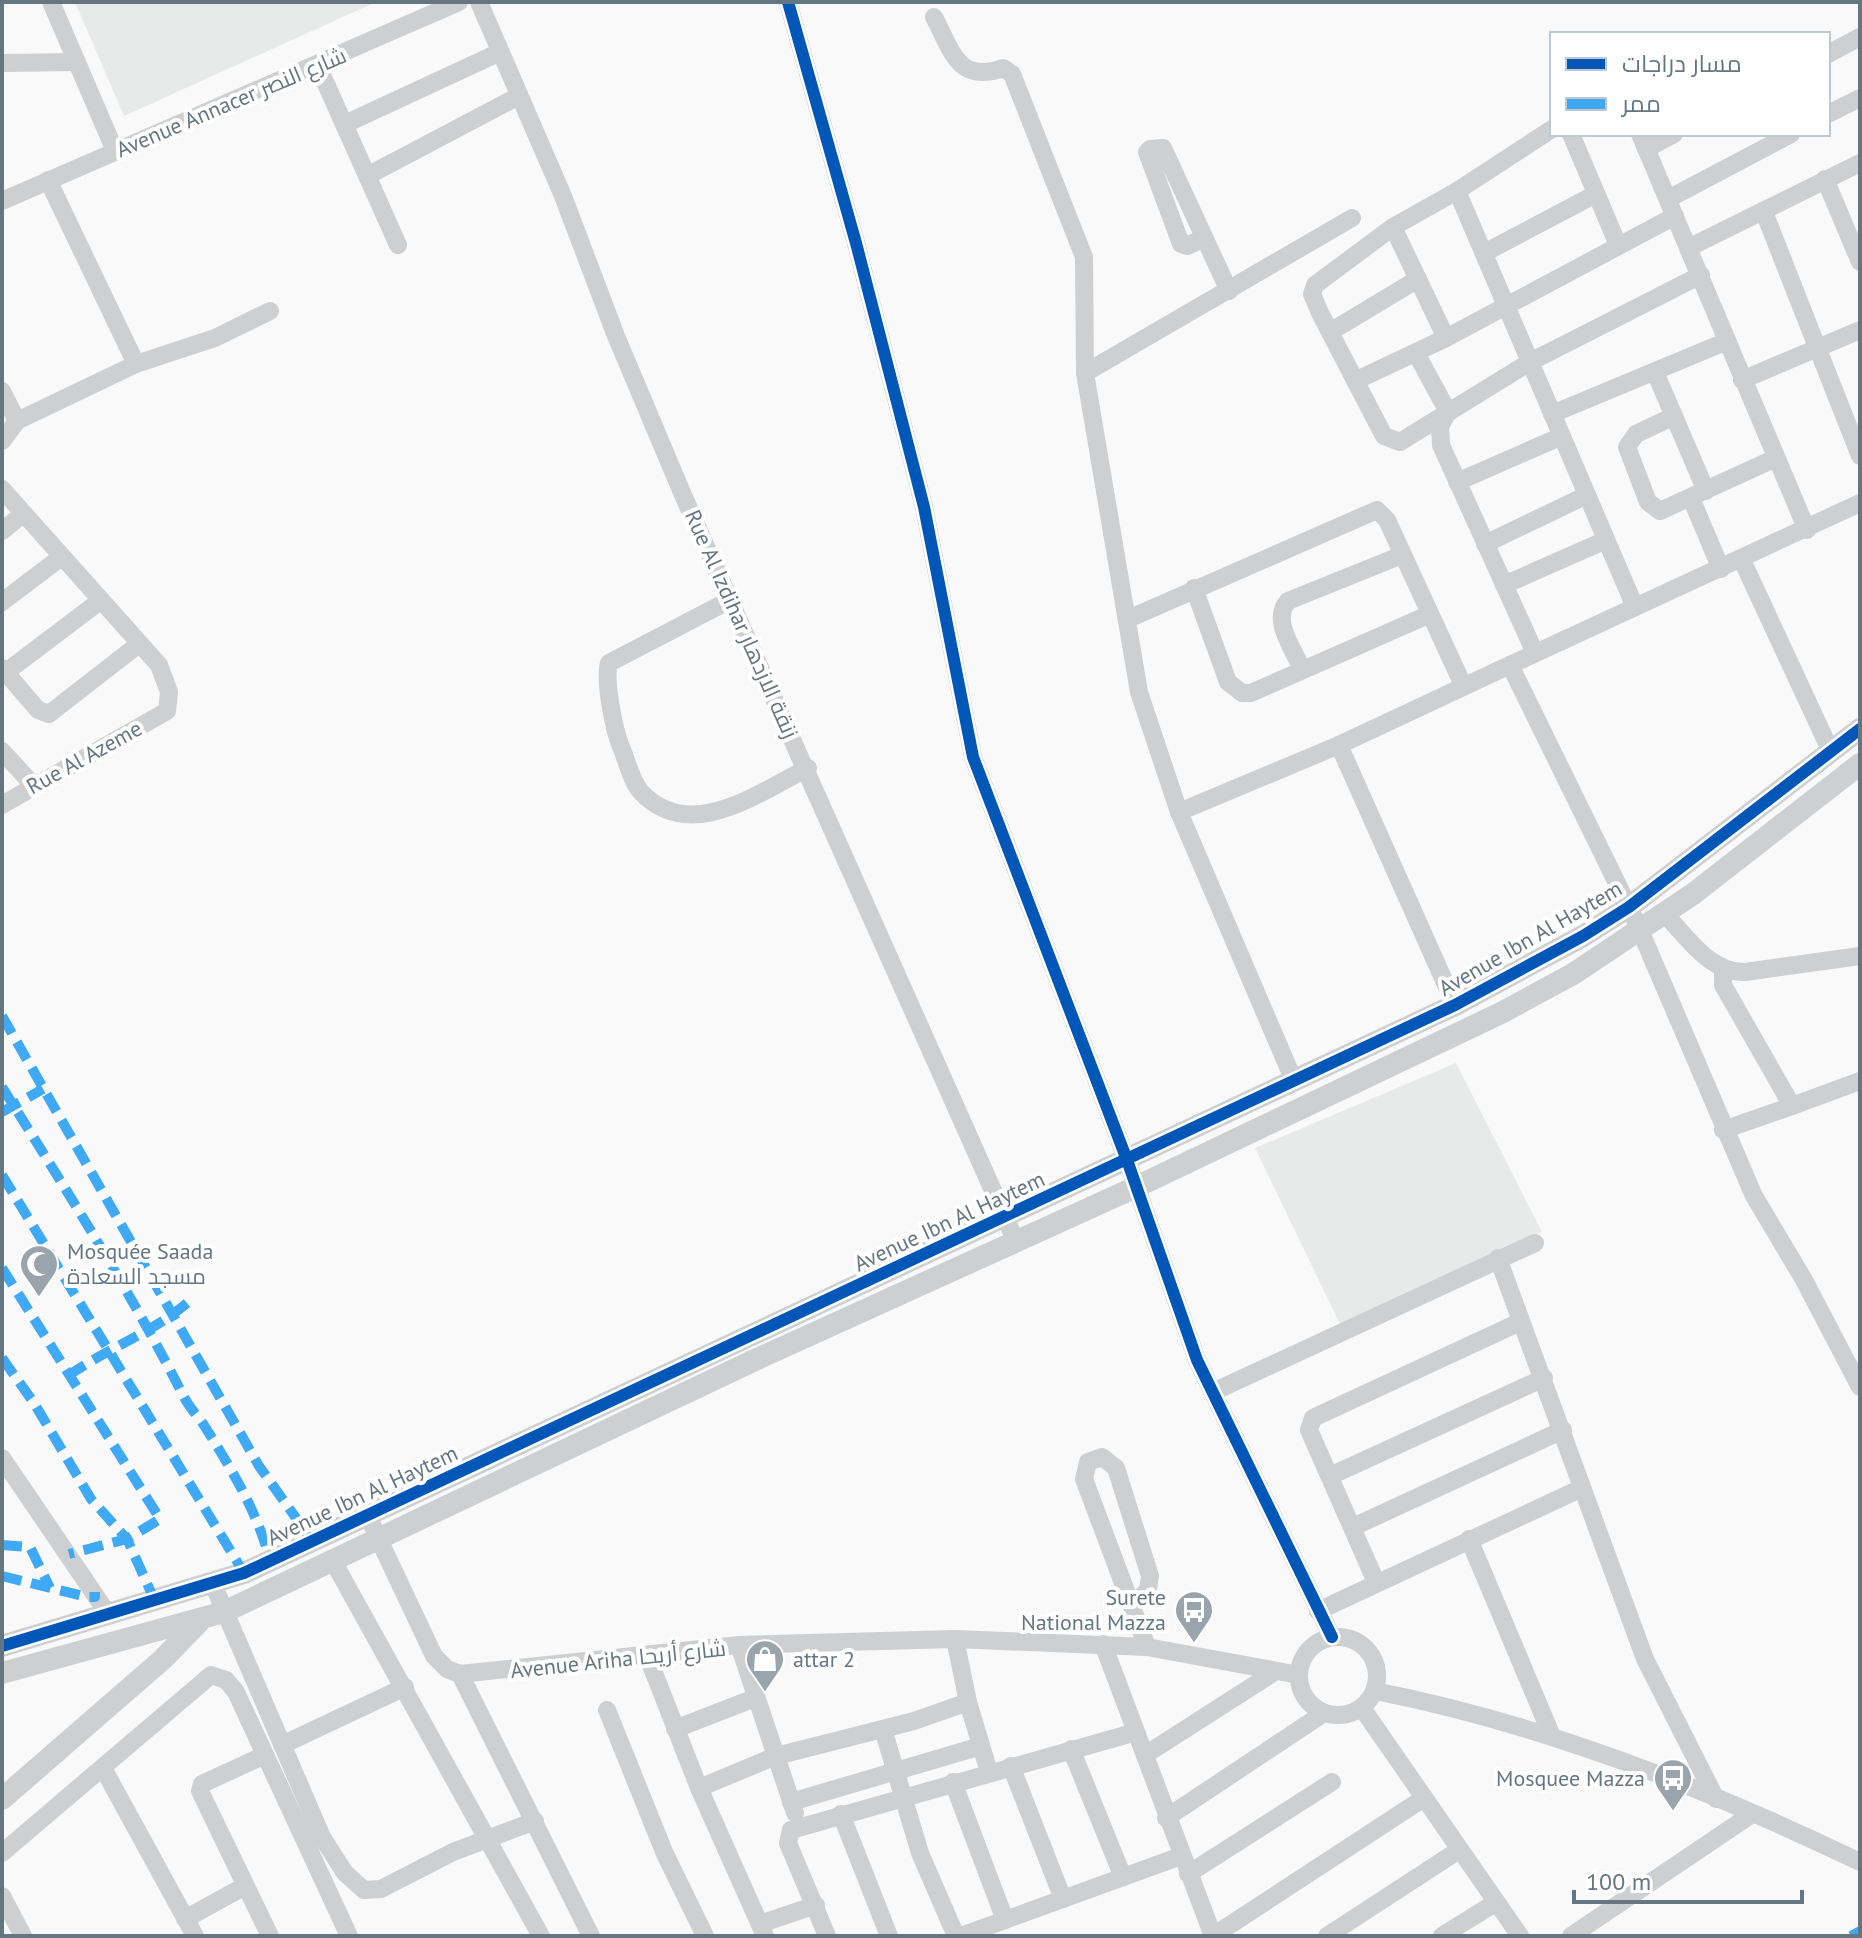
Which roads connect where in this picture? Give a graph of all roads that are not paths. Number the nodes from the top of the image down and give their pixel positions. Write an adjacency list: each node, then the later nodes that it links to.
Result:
1 (51, 2): 9 (street)
2 (459, 2): 11 (street, Avenue Annacer شارع النصر)
3 (479, 2): 7 (street, Rue Al Izdihar زنقة الازدهار)
4 (788, 2): 112 (street)
5 (934, 17): 53 (street)
6 (1860, 37): 8 (street)
7 (498, 53): 12 (street, Rue Al Izdihar زنقة الازدهار); 15 (street)
8 (1830, 53)
9 (77, 62): 10 (street); 21 (street)
10 (2, 63)
11 (318, 66): 15 (street); 21 (street, Avenue Annacer شارع النصر)
12 (517, 97): 23 (street); 81 (street, Rue Al Izdihar زنقة الازدهار)
13 (1860, 98): 14 (street)
14 (1830, 113)
15 (345, 124): 23 (street)
16 (1550, 130): 26 (street)
17 (1572, 136): 27 (street)
18 (1665, 136): 20 (street)
19 (1788, 136): 29 (street)
20 (1643, 141): 29 (street)
21 (115, 151): 25 (street, Avenue Annacer شارع النصر)
22 (1860, 163): 24 (street)
23 (367, 176): 34 (street)
24 (1825, 179): 30 (street); 38 (street)
25 (48, 180): 28 (street, Avenue Annacer شارع النصر); 51 (street)
26 (1457, 191): 32 (street); 37 (street)
27 (1594, 195): 35 (street); 37 (street)
28 (2, 201)
29 (1671, 207): 35 (street); 36 (street)
30 (1764, 212): 36 (street); 48 (street)
31 (1352, 218): 41 (street)
32 (1393, 227): 40 (street); 45 (street)
33 (1204, 238): 33 (street); 41 (street)
34 (398, 245)
35 (1618, 245): 42 (street)
36 (1688, 248): 39 (street)
37 (1484, 253): 42 (street)
38 (1860, 262)
39 (1701, 275): 47 (street); 50 (street)
40 (1418, 279): 45 (street); 46 (street)
41 (1229, 291): 53 (street)
42 (1506, 306): 46 (street); 50 (street)
43 (270, 311): 51 (street)
44 (1860, 330): 48 (street)
45 (1330, 332): 55 (street)
46 (1446, 338): 49 (street)
47 (1725, 342): 52 (street); 54 (street)
48 (1817, 348): 54 (street); 63 (street)
49 (1416, 353): 55 (street); 57 (street)
50 (1530, 362): 57 (street); 58 (street)
51 (136, 364): 60 (street)
52 (1655, 372): 58 (street); 59 (street)
53 (1085, 373): 86 (street)
54 (1742, 380): 64 (street)
55 (1355, 381): 57 (street)
56 (2, 391): 60 (street)
57 (1448, 412): 65 (street)
58 (1552, 414): 61 (street)
59 (1674, 416): 67 (street); 67 (street)
60 (17, 421): 62 (street)
61 (1562, 436): 65 (street); 68 (street)
62 (2, 441)
63 (1860, 456)
64 (1776, 458): 67 (street); 71 (street)
65 (1457, 482): 74 (street)
66 (2, 489): 70 (street)
67 (1698, 494): 78 (street)
68 (1587, 495): 73 (street); 74 (street)
69 (1860, 503): 71 (street)
70 (23, 514): 72 (street); 76 (street)
71 (1807, 530): 77 (street)
72 (2, 531)
73 (1606, 540): 79 (street); 84 (street)
74 (1485, 544): 79 (street)
75 (1402, 555): 80 (street); 85 (street); 90 (street)
76 (60, 558): 82 (street); 83 (street)
77 (1742, 560): 78 (street); 96 (street)
78 (1721, 569): 84 (street)
79 (1504, 585): 88 (street)
80 (1194, 588): 86 (street); 90 (street)
81 (730, 600): 98 (street, Rue Al Izdihar زنقة الازدهار); 98 (street)
82 (100, 601): 87 (street); 91 (street)
83 (2, 602)
84 (1635, 607): 88 (street)
85 (1428, 615): 90 (street); 92 (street)
86 (1128, 619): 101 (street)
87 (139, 644): 91 (street); 99 (street, Rue Al Azeme)
88 (1535, 653): 89 (street)
89 (1510, 665): 92 (street); 102 (street)
90 (1302, 669)
91 (4, 670)
92 (1463, 685): 94 (street)
93 (1860, 729): 96 (street, Avenue Ibn Al Haytem)
94 (1339, 745): 101 (street); 107 (street)
95 (2, 751): 99 (street)
96 (1831, 752): 102 (street, Avenue Ibn Al Haytem)
97 (1860, 764): 103 (street, Avenue Ibn Al Haytem)
98 (808, 768): 114 (street, Rue Al Izdihar زنقة الازدهار)
99 (33, 785): 100 (street, Rue Al Azeme)
100 (2, 805)
101 (1179, 812): 108 (street)
102 (1629, 907): 104 (street); 107 (street, Avenue Ibn Al Haytem)
103 (1665, 914): 104 (street, Avenue Ibn Al Haytem); 106 (street)
104 (1640, 930): 111 (street); 113 (street, Avenue Ibn Al Haytem)
105 (1860, 956): 106 (street)
106 (1723, 969): 110 (street)
107 (1455, 1005): 108 (street, Avenue Ibn Al Haytem)
108 (1294, 1081): 112 (street, Avenue Ibn Al Haytem)
109 (1860, 1081): 110 (street)
110 (1792, 1106): 111 (street)
111 (1723, 1130): 120 (street)
112 (1127, 1160): 113 (street); 114 (street, Avenue Ibn Al Haytem)
113 (1136, 1187): 115 (street, Avenue Ibn Al Haytem); 121 (street)
114 (1005, 1217): 115 (street, Rue Al Izdihar زنقة الازدهار); 126 (street, Avenue Ibn Al Haytem)
115 (1016, 1242): 128 (street, Avenue Ibn Al Haytem)
116 (1535, 1243): 117 (street)
117 (1498, 1258): 118 (street); 121 (street)
118 (1520, 1322): 119 (street); 124 (street)
119 (1544, 1378): 122 (street); 124 (street)
120 (1860, 1387)
121 (1213, 1392): 135 (street)
122 (1563, 1430): 125 (street); 127 (street)
123 (2, 1458): 137 (street)
124 (1330, 1476): 127 (street)
125 (1582, 1488): 129 (street); 180 (street)
126 (367, 1514): 128 (street); 132 (street, Avenue Ibn Al Haytem)
127 (1353, 1527): 131 (street)
128 (378, 1538): 130 (street, Avenue Ibn Al Haytem); 149 (street)
129 (1469, 1539): 131 (street); 162 (street)
130 (333, 1561): 136 (street, Avenue Ibn Al Haytem); 152 (street)
131 (1376, 1582): 135 (street)
132 (213, 1584): 133 (street, Avenue Ibn Al Haytem); 136 (street)
133 (155, 1601): 137 (street, Avenue Ibn Al Haytem); 139 (street)
134 (1132, 1606): 134 (street); 145 (street)
135 (1318, 1611): 140 (street)
136 (224, 1612): 138 (street, Avenue Ibn Al Haytem); 163 (street)
137 (108, 1614): 144 (street, Avenue Ibn Al Haytem)
138 (199, 1622): 139 (street, Avenue Ibn Al Haytem); 151 (street)
139 (157, 1630): 148 (street, Avenue Ibn Al Haytem); 151 (street)
140 (1332, 1637): 150 (street); 153 (street)
141 (955, 1639): 142 (street, Avenue Ariha شارع أريحا); 143 (street, Avenue Ariha شارع أريحا); 155 (street)
142 (1103, 1644): 145 (street, Avenue Ariha شارع أريحا); 161 (street)
143 (739, 1645): 146 (street, Avenue Ariha شارع أريحا); 154 (street)
144 (2, 1646)
145 (1147, 1647): 147 (street, Avenue Ariha شارع أريحا)
146 (647, 1655): 149 (street, Avenue Ariha شارع أريحا); 159 (street)
147 (1276, 1671): 150 (street, Avenue Ariha شارع أريحا); 167 (street)
148 (2, 1673)
149 (460, 1674): 185 (street)
150 (1299, 1675): 158 (street)
151 (133, 1684): 179 (street)
152 (405, 1687): 163 (street); 187 (street)
153 (1375, 1691): 156 (street); 162 (street)
154 (755, 1698): 159 (street); 168 (street)
155 (968, 1702): 160 (street); 164 (street)
156 (1362, 1708): 158 (street); 178 (street)
157 (607, 1710): 207 (street)
158 (1324, 1713): 184 (street)
159 (675, 1729): 176 (street)
160 (883, 1729): 168 (street); 172 (street)
161 (1136, 1732): 165 (street); 167 (street)
162 (1551, 1734): 180 (street)
163 (282, 1745): 187 (street)
164 (981, 1746): 169 (street); 173 (street)
165 (1071, 1749): 170 (street); 193 (street)
166 (265, 1755): 171 (street); 194 (street); 204 (street)
167 (1145, 1755): 184 (street)
168 (776, 1756): 176 (street); 181 (street)
169 (939, 1759): 172 (street); 175 (street)
170 (1011, 1766): 173 (street); 196 (street)
171 (103, 1768): 189 (street); 200 (street)
172 (895, 1772): 177 (street); 181 (street)
173 (989, 1772): 175 (street)
174 (1332, 1782): 192 (street)
175 (949, 1783): 177 (street); 199 (street)
176 (699, 1788): 201 (street)
177 (903, 1796): 182 (street); 210 (street)
178 (1424, 1798): 188 (street); 211 (street)
179 (2, 1799)
180 (1716, 1799): 183 (street)
181 (791, 1802): 186 (street)
182 (841, 1814): 186 (street); 209 (street)
183 (1752, 1814): 191 (street); 215 (street)
184 (1166, 1818): 190 (street)
185 (535, 1821): 187 (street); 206 (street)
186 (800, 1826): 198 (street)
187 (487, 1839): 205 (street)
188 (1459, 1850): 197 (street); 212 (street)
189 (2, 1853)
190 (1181, 1856): 192 (street); 193 (street)
191 (1860, 1862)
192 (1188, 1874): 211 (street)
193 (1123, 1877): 196 (street)
194 (245, 1886): 200 (street); 203 (street)
195 (2, 1896): 202 (street)
196 (1063, 1899): 199 (street)
197 (1495, 1903): 213 (street); 214 (street)
198 (816, 1905): 201 (street); 208 (street)
199 (1005, 1920): 210 (street)
200 (190, 1928)
201 (763, 1930)
202 (23, 1936)
203 (270, 1936)
204 (349, 1936)
205 (541, 1936)
206 (591, 1936)
207 (705, 1936)
208 (827, 1936)
209 (889, 1936)
210 (958, 1936)
211 (1213, 1936)
212 (1327, 1936)
213 (1442, 1936)
214 (1520, 1936)
215 (1571, 1936)

